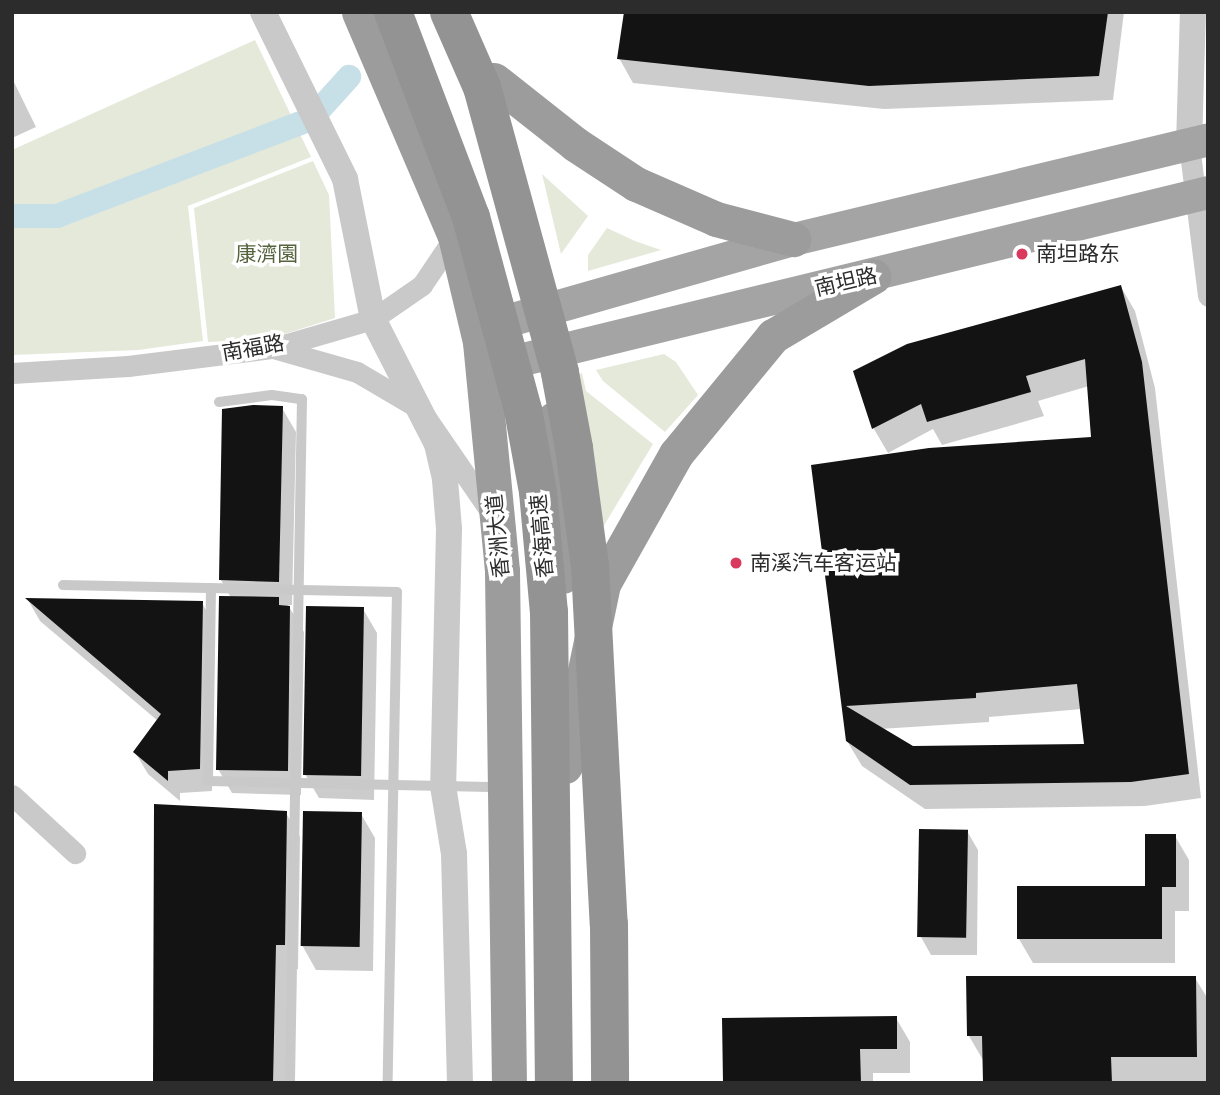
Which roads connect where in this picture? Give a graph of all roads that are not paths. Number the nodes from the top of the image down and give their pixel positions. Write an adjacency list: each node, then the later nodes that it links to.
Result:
1 (263, 12): 15 (street)
2 (359, 12): 10 (highway, 香洲大道)
3 (393, 12): 38 (highway, 香海高速, bridge)
4 (449, 12): 40 (highway, 香海高速, bridge)
5 (463, 12): 7 (highway)
6 (1193, 12): 8 (street)
7 (494, 80): 11 (highway); 14 (highway)
8 (1198, 142): 9 (street); 11 (main road)
9 (1202, 194): 12 (main road, 南坦路); 13 (street)
10 (455, 236): 15 (street, 南福路); 16 (highway, 香洲大道)
11 (793, 239): 14 (main road)
12 (874, 276): 18 (main road, 南坦路); 27 (highway)
13 (1208, 296)
14 (544, 307): 16 (main road); 18 (highway)
15 (373, 319): 17 (street, 南福路); 22 (street)
16 (477, 329): 19 (highway, 香洲大道)
17 (273, 348): 20 (street, 南福路); 22 (street)
18 (549, 352): 19 (main road, 南坦路); 27 (highway)
19 (482, 369): 23 (highway, 香洲大道)
20 (12, 373)
21 (219, 402): 26 (lane)
22 (420, 409): 23 (street); 30 (street)
23 (497, 524): 31 (highway, 香洲大道)
24 (63, 585): 25 (lane)
25 (211, 588): 26 (lane); 28 (lane)
26 (299, 590): 28 (lane); 29 (lane)
27 (565, 766): 39 (highway)
28 (296, 783): 29 (lane); 34 (lane)
29 (393, 785): 30 (lane); 35 (lane)
30 (443, 786): 31 (lane); 36 (street)
31 (505, 788): 37 (highway, 香洲大道)
32 (12, 795): 33 (street)
33 (75, 853)
34 (290, 1083)
35 (388, 1083)
36 (460, 1083)
37 (509, 1083)
38 (554, 1083)
39 (567, 1083)
40 (610, 1083)

